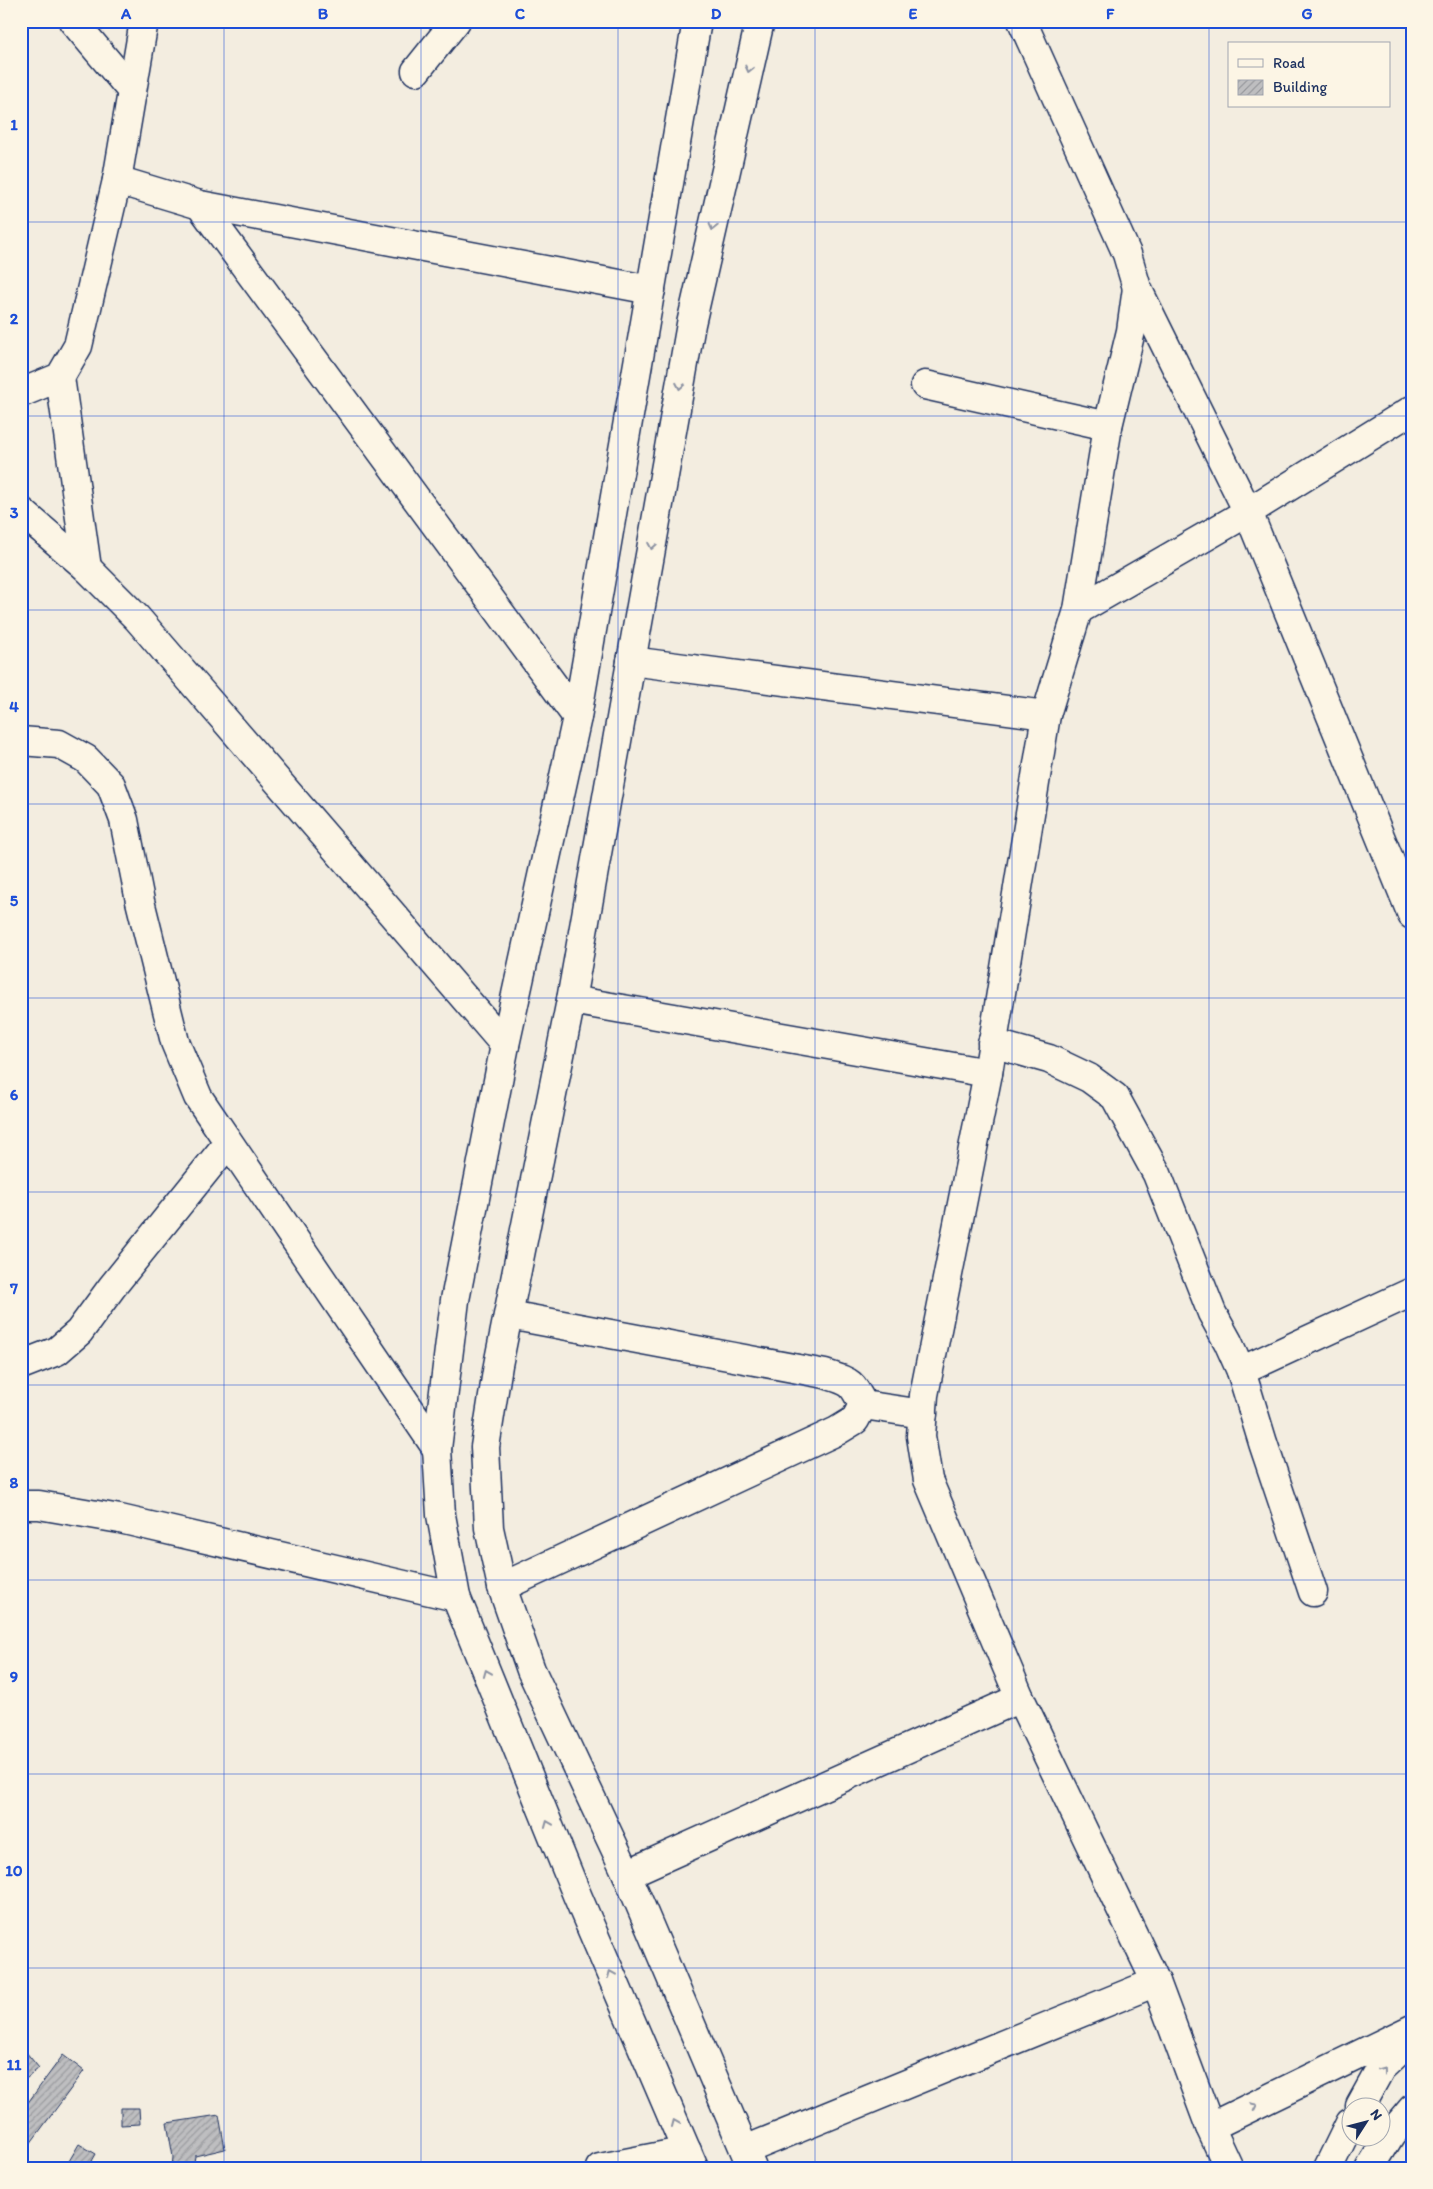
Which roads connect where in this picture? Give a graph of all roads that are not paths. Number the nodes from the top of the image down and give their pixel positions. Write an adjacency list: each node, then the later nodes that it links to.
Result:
1 (73, 21): 8 (street)
2 (144, 21): 8 (street)
3 (456, 21): 7 (street)
4 (697, 21): 12 (street)
5 (760, 21): 22 (street, one-way to 22)
6 (1022, 21): 11 (street)
7 (416, 71)
8 (132, 91): 9 (street)
9 (117, 180): 10 (street); 13 (street)
10 (200, 205): 12 (street); 24 (street)
11 (1137, 288): 17 (street); 19 (street)
12 (651, 290): 24 (street)
13 (60, 377): 15 (street); 20 (street)
14 (925, 385): 17 (street)
15 (21, 393)
16 (1412, 410): 19 (street)
17 (1108, 426): 21 (street)
18 (21, 512): 20 (street)
19 (1248, 512): 21 (street); 26 (street)
20 (87, 568): 29 (street)
21 (1078, 610): 23 (street)
22 (632, 661): 23 (street); 27 (street)
23 (1046, 715): 28 (street)
24 (577, 717): 29 (street)
25 (21, 741): 31 (street)
26 (1412, 915)
27 (571, 1000): 30 (street); 33 (street)
28 (992, 1043): 30 (street); 35 (street)
29 (505, 1045): 38 (street)
30 (988, 1073): 37 (street)
31 (228, 1143): 34 (street); 38 (street)
32 (1412, 1292): 35 (street)
33 (509, 1315): 36 (street); 40 (street)
34 (21, 1365)
35 (1241, 1371): 41 (street)
36 (863, 1405): 37 (street); 40 (street)
37 (923, 1414): 43 (street)
38 (437, 1448): 42 (street)
39 (21, 1505): 42 (street)
40 (502, 1587): 44 (street)
41 (1313, 1592)
42 (456, 1597): 52 (street, one-way to 42)
43 (1020, 1698): 44 (street); 45 (street)
44 (627, 1874): 53 (street)
45 (1156, 1982): 50 (street); 53 (street)
46 (1412, 2029): 50 (street, one-way to 46)
47 (1412, 2039): 48 (street, one-way to 47)
48 (1366, 2096)
49 (1412, 2109): 57 (street)
50 (1210, 2127): 55 (street)
51 (1340, 2144): 56 (street)
52 (691, 2159): 54 (street)
53 (748, 2159)
54 (600, 2168)
55 (1229, 2168)
56 (1328, 2168)
57 (1370, 2168)

